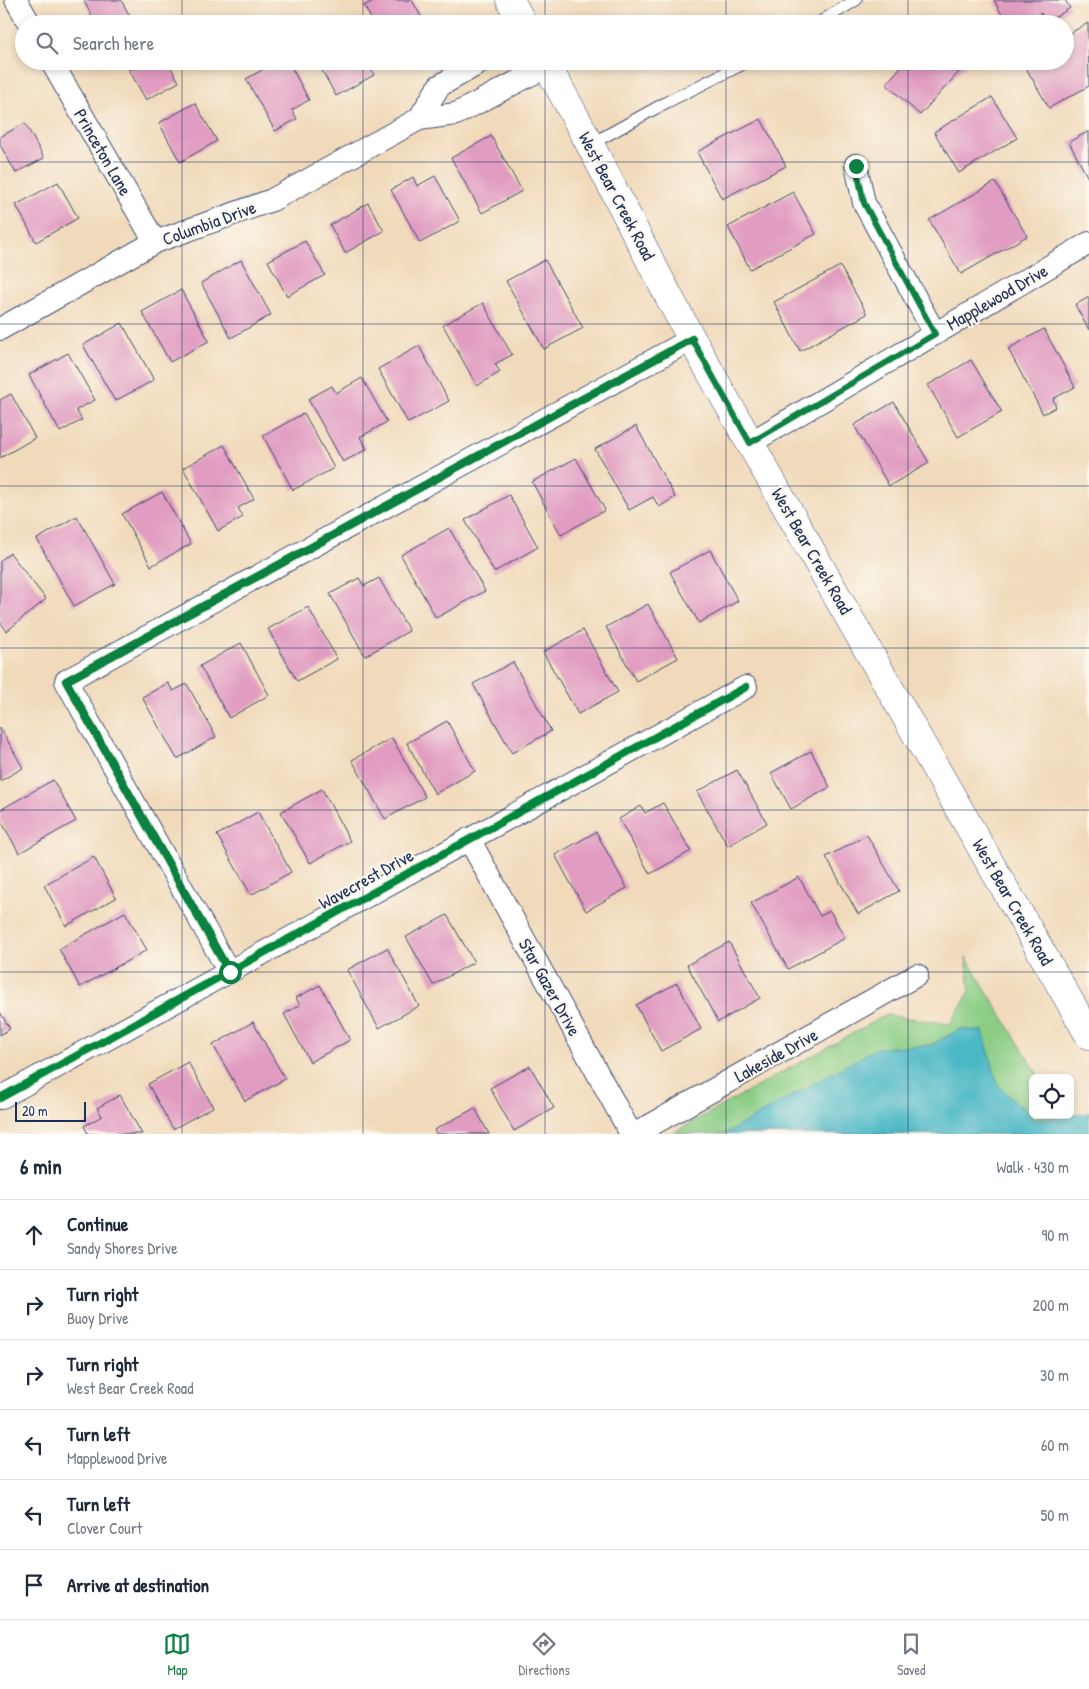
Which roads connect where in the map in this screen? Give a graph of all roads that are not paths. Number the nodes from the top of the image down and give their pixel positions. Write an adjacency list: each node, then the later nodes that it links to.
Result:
1 (16, 0): 4 (street)
2 (510, 0): 5 (main road)
3 (856, 0): 6 (lane)
4 (25, 15)
5 (518, 15)
6 (832, 15)
7 (56, 70): 15 (street, Princeton Lane)
8 (467, 70): 12 (street, Columbia Drive)
9 (534, 70): 12 (street, Columbia Drive)
10 (550, 70): 13 (main road, West Bear Creek Road)
11 (731, 70): 13 (lane)
12 (419, 119): 15 (street, Columbia Drive)
13 (591, 144): 19 (main road, West Bear Creek Road)
14 (856, 166): 18 (street)
15 (155, 242): 17 (street, Columbia Drive)
16 (1089, 243): 18 (street, Mapplewood Drive)
17 (0, 329)
18 (935, 334): 20 (street, Mapplewood Drive)
19 (692, 339): 20 (main road, West Bear Creek Road); 23 (street)
20 (750, 443): 25 (main road, West Bear Creek Road)
21 (746, 687): 22 (street, Wavecrest Drive)
22 (469, 840): 23 (street, Wavecrest Drive); 27 (street, Star Gazer Drive)
23 (230, 972): 26 (street, Wavecrest Drive)
24 (917, 975): 28 (street, Lakeside Drive)
25 (1089, 1035)
26 (0, 1098)
27 (631, 1134)
28 (635, 1134)

